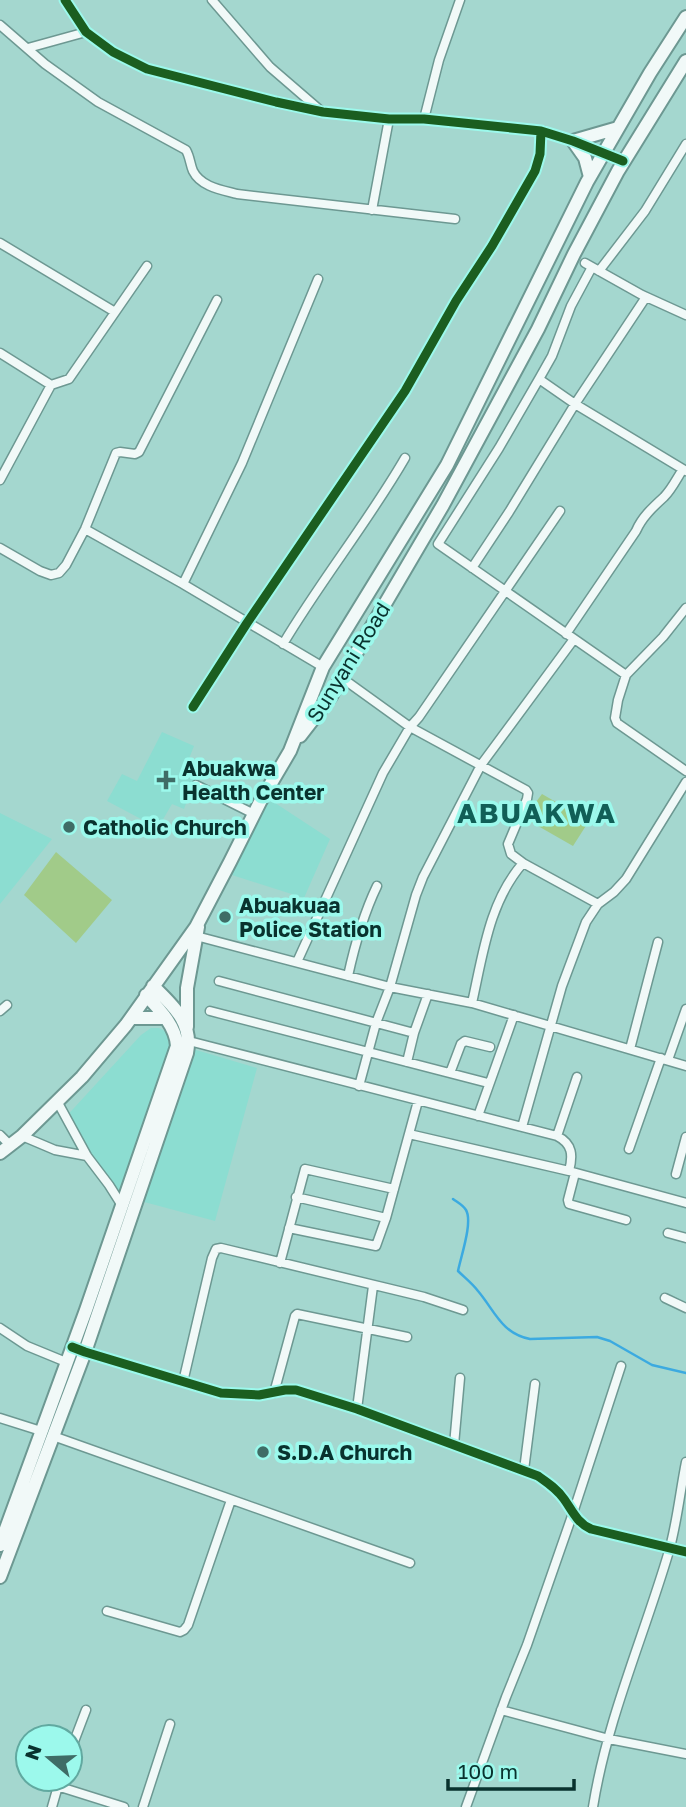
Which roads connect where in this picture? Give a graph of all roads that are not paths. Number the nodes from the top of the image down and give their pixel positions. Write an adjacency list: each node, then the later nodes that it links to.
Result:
1 (65, 0): 6 (street)
2 (212, 0): 9 (street)
3 (460, 0): 11 (street)
4 (686, 17): 12 (main road, Sunyani Road)
5 (0, 25): 7 (street)
6 (86, 32): 7 (street); 9 (street)
7 (28, 48): 19 (street)
8 (686, 61): 17 (main road, Sunyani Road)
9 (323, 113): 10 (street)
10 (389, 119): 11 (street); 19 (street)
11 (424, 120): 13 (street)
12 (618, 128): 14 (main road); 16 (main road, Sunyani Road)
13 (541, 131): 14 (street); 43 (street)
14 (573, 141): 16 (street); 18 (main road)
15 (686, 144): 23 (street)
16 (604, 153): 17 (street); 18 (main road, Sunyani Road)
17 (623, 162): 48 (main road, Sunyani Road)
18 (590, 177): 46 (main road, Sunyani Road)
19 (372, 210): 20 (street)
20 (455, 219)
21 (0, 243): 27 (street)
22 (146, 266): 27 (street)
23 (592, 267): 25 (street); 30 (street)
24 (318, 279): 40 (street)
25 (646, 297): 28 (street); 32 (street)
26 (217, 300): 37 (street)
27 (115, 312): 31 (street)
28 (686, 316)
29 (0, 353): 31 (street)
30 (539, 379): 32 (street); 39 (street)
31 (51, 384): 35 (street)
32 (575, 404): 34 (street); 39 (street)
33 (405, 458): 45 (street)
34 (685, 470): 44 (street)
35 (0, 480)
36 (560, 511): 41 (street)
37 (85, 528): 38 (street); 40 (street)
38 (0, 548)
39 (472, 568): 41 (street)
40 (183, 584): 43 (street)
41 (505, 591): 44 (street); 50 (street)
42 (686, 608): 47 (street)
43 (247, 623): 45 (street); 49 (street)
44 (570, 637): 47 (street); 52 (street)
45 (283, 644): 46 (street)
46 (323, 667): 51 (main road, Sunyani Road)
47 (626, 675): 53 (street)
48 (342, 678): 50 (street); 51 (main road, Sunyani Road)
49 (194, 707)
50 (410, 727): 52 (street); 63 (street)
51 (290, 751): 56 (main road)
52 (481, 765): 57 (street); 66 (street)
53 (686, 771)
54 (686, 782): 59 (street)
55 (196, 785): 56 (street)
56 (254, 814): 60 (main road)
57 (523, 863): 59 (street); 69 (street)
58 (377, 886): 64 (street)
59 (598, 904): 76 (street)
60 (200, 920): 61 (main road); 67 (main road)
61 (196, 936): 63 (street); 77 (main road)
62 (659, 942): 81 (street)
63 (297, 962): 64 (street)
64 (348, 976): 66 (street)
65 (219, 981): 75 (street)
66 (390, 987): 68 (street); 75 (street)
67 (150, 991): 73 (main road); 74 (main road); 77 (main road)
68 (428, 994): 69 (street); 78 (street)
69 (472, 1003): 72 (street)
70 (686, 1009): 83 (street)
71 (210, 1011): 82 (street)
72 (514, 1015): 76 (street); 88 (street)
73 (131, 1018): 74 (main road); 90 (main road)
74 (164, 1018): 107 (main road)
75 (376, 1023): 78 (street); 82 (street)
76 (551, 1026): 81 (street); 93 (street)
77 (187, 1027): 79 (main road)
78 (414, 1033): 84 (street)
79 (189, 1041): 89 (street); 122 (main road)
80 (489, 1047): 86 (street)
81 (630, 1049): 83 (street)
82 (368, 1051): 84 (street); 89 (street)
83 (664, 1059): 85 (street); 100 (street)
84 (407, 1062): 86 (street)
85 (686, 1066)
86 (450, 1073): 88 (street)
87 (577, 1077): 97 (street)
88 (488, 1083): 92 (street)
89 (359, 1086): 91 (street)
90 (57, 1101): 96 (main road); 101 (street)
91 (418, 1101): 92 (street); 94 (street)
92 (478, 1116): 93 (street)
93 (522, 1127): 97 (street)
94 (409, 1134): 102 (street); 104 (street)
95 (0, 1135): 99 (street)
96 (22, 1136): 99 (main road); 101 (street)
97 (557, 1136): 102 (street)
98 (686, 1137): 103 (street)
99 (5, 1149)
100 (629, 1149)
101 (87, 1156): 107 (street)
102 (572, 1172): 106 (street); 109 (street)
103 (676, 1174)
104 (394, 1189): 105 (street); 108 (street)
105 (296, 1197): 108 (street); 110 (street)
106 (686, 1203)
107 (121, 1204): 121 (main road)
108 (386, 1218): 110 (street)
109 (626, 1220)
110 (289, 1228): 113 (street)
111 (668, 1233): 112 (street)
112 (686, 1238)
113 (280, 1263): 114 (street); 126 (street)
114 (373, 1286): 117 (street); 119 (street)
115 (665, 1298): 116 (street)
116 (686, 1308)
117 (463, 1310)
118 (0, 1328): 123 (street)
119 (367, 1330): 120 (street); 128 (street); 129 (street)
120 (407, 1337)
121 (72, 1347): 122 (street); 123 (main road)
122 (85, 1352): 126 (street); 131 (main road)
123 (66, 1362): 131 (main road)
124 (621, 1366): 136 (street)
125 (460, 1378): 132 (street)
126 (183, 1382): 128 (street)
127 (535, 1384): 134 (street)
128 (274, 1393): 129 (street)
129 (357, 1409): 132 (street)
130 (0, 1418): 131 (street)
131 (47, 1433): 135 (street); 137 (main road); 141 (main road)
132 (454, 1445): 134 (street)
133 (686, 1462): 138 (street)
134 (524, 1470): 136 (street)
135 (231, 1500): 140 (street); 142 (street)
136 (573, 1513): 138 (street); 144 (street)
137 (0, 1545)
138 (670, 1549): 139 (street); 147 (street)
139 (686, 1552)
140 (410, 1563)
141 (0, 1577)
142 (107, 1611)
143 (86, 1710): 145 (street)
144 (501, 1710): 147 (street); 152 (street)
145 (81, 1723)
146 (170, 1724): 151 (street)
147 (609, 1739): 148 (street); 153 (street)
148 (686, 1754)
149 (84, 1792): 150 (street)
150 (124, 1807)
151 (143, 1807)
152 (466, 1807)
153 (593, 1807)

